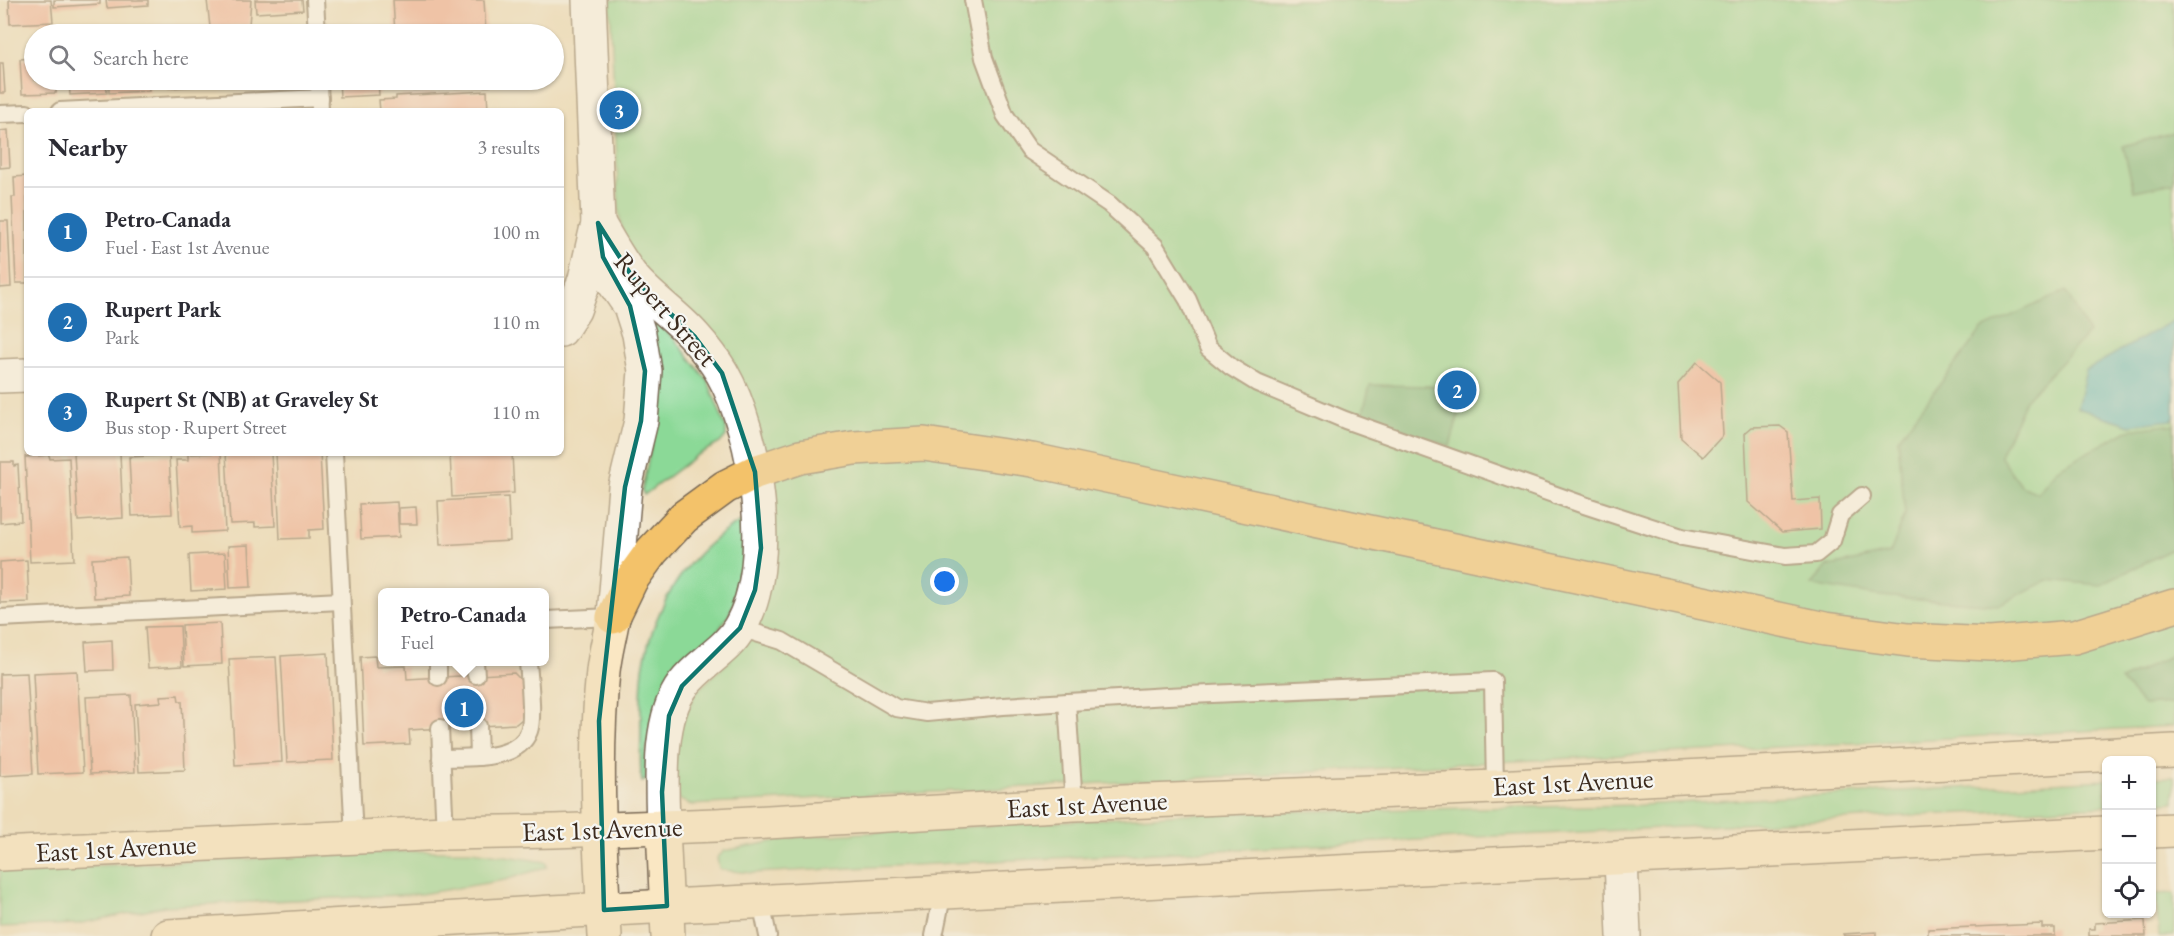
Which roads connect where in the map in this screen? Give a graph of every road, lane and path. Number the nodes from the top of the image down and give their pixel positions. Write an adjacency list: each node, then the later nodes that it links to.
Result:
1 (315, 0): 4 (lane)
2 (590, 0): 9 (street, Rupert Street)
3 (973, 0): 15 (lane)
4 (316, 24)
5 (320, 104): 6 (lane)
6 (171, 108)
7 (24, 113): 8 (lane)
8 (0, 114)
9 (598, 224): 10 (street); 14 (street, Rupert Street); 18 (street, Rupert Street)
10 (564, 325)
11 (24, 375): 12 (street)
12 (0, 376)
13 (334, 456): 16 (lane)
14 (755, 472): 17 (highway); 18 (highway); 21 (street, Rupert Street)
15 (1862, 496)
16 (341, 601): 19 (lane); 37 (lane)
17 (2174, 606)
18 (613, 617): 20 (lane); 32 (main road, Rupert Street)
19 (0, 618)
20 (549, 620)
21 (740, 628): 23 (lane); 31 (street, Rupert Street)
22 (528, 666): 27 (lane)
23 (1067, 702): 29 (lane); 30 (lane)
24 (478, 726): 27 (lane)
25 (440, 728): 28 (lane)
26 (2174, 751): 29 (main road, East 1st Avenue)
27 (479, 757): 28 (lane)
28 (441, 758): 35 (lane)
29 (1495, 787): 30 (main road, East 1st Avenue)
30 (1074, 804): 31 (main road, East 1st Avenue)
31 (663, 827): 32 (main road, East 1st Avenue); 42 (main road, Rupert Street)
32 (600, 830): 35 (main road, East 1st Avenue); 43 (main road, Rupert Street)
33 (2174, 830): 34 (main road)
34 (2156, 831)
35 (446, 833): 37 (main road, East 1st Avenue)
36 (2102, 833): 39 (main road)
37 (354, 837): 38 (main road, East 1st Avenue)
38 (0, 854)
39 (1621, 858): 40 (main road); 47 (street)
40 (943, 892): 41 (main road); 46 (lane)
41 (761, 902): 42 (main road); 45 (lane)
42 (668, 921): 43 (main road)
43 (604, 923): 44 (main road)
44 (168, 936)
45 (768, 936)
46 (934, 936)
47 (1624, 936)

